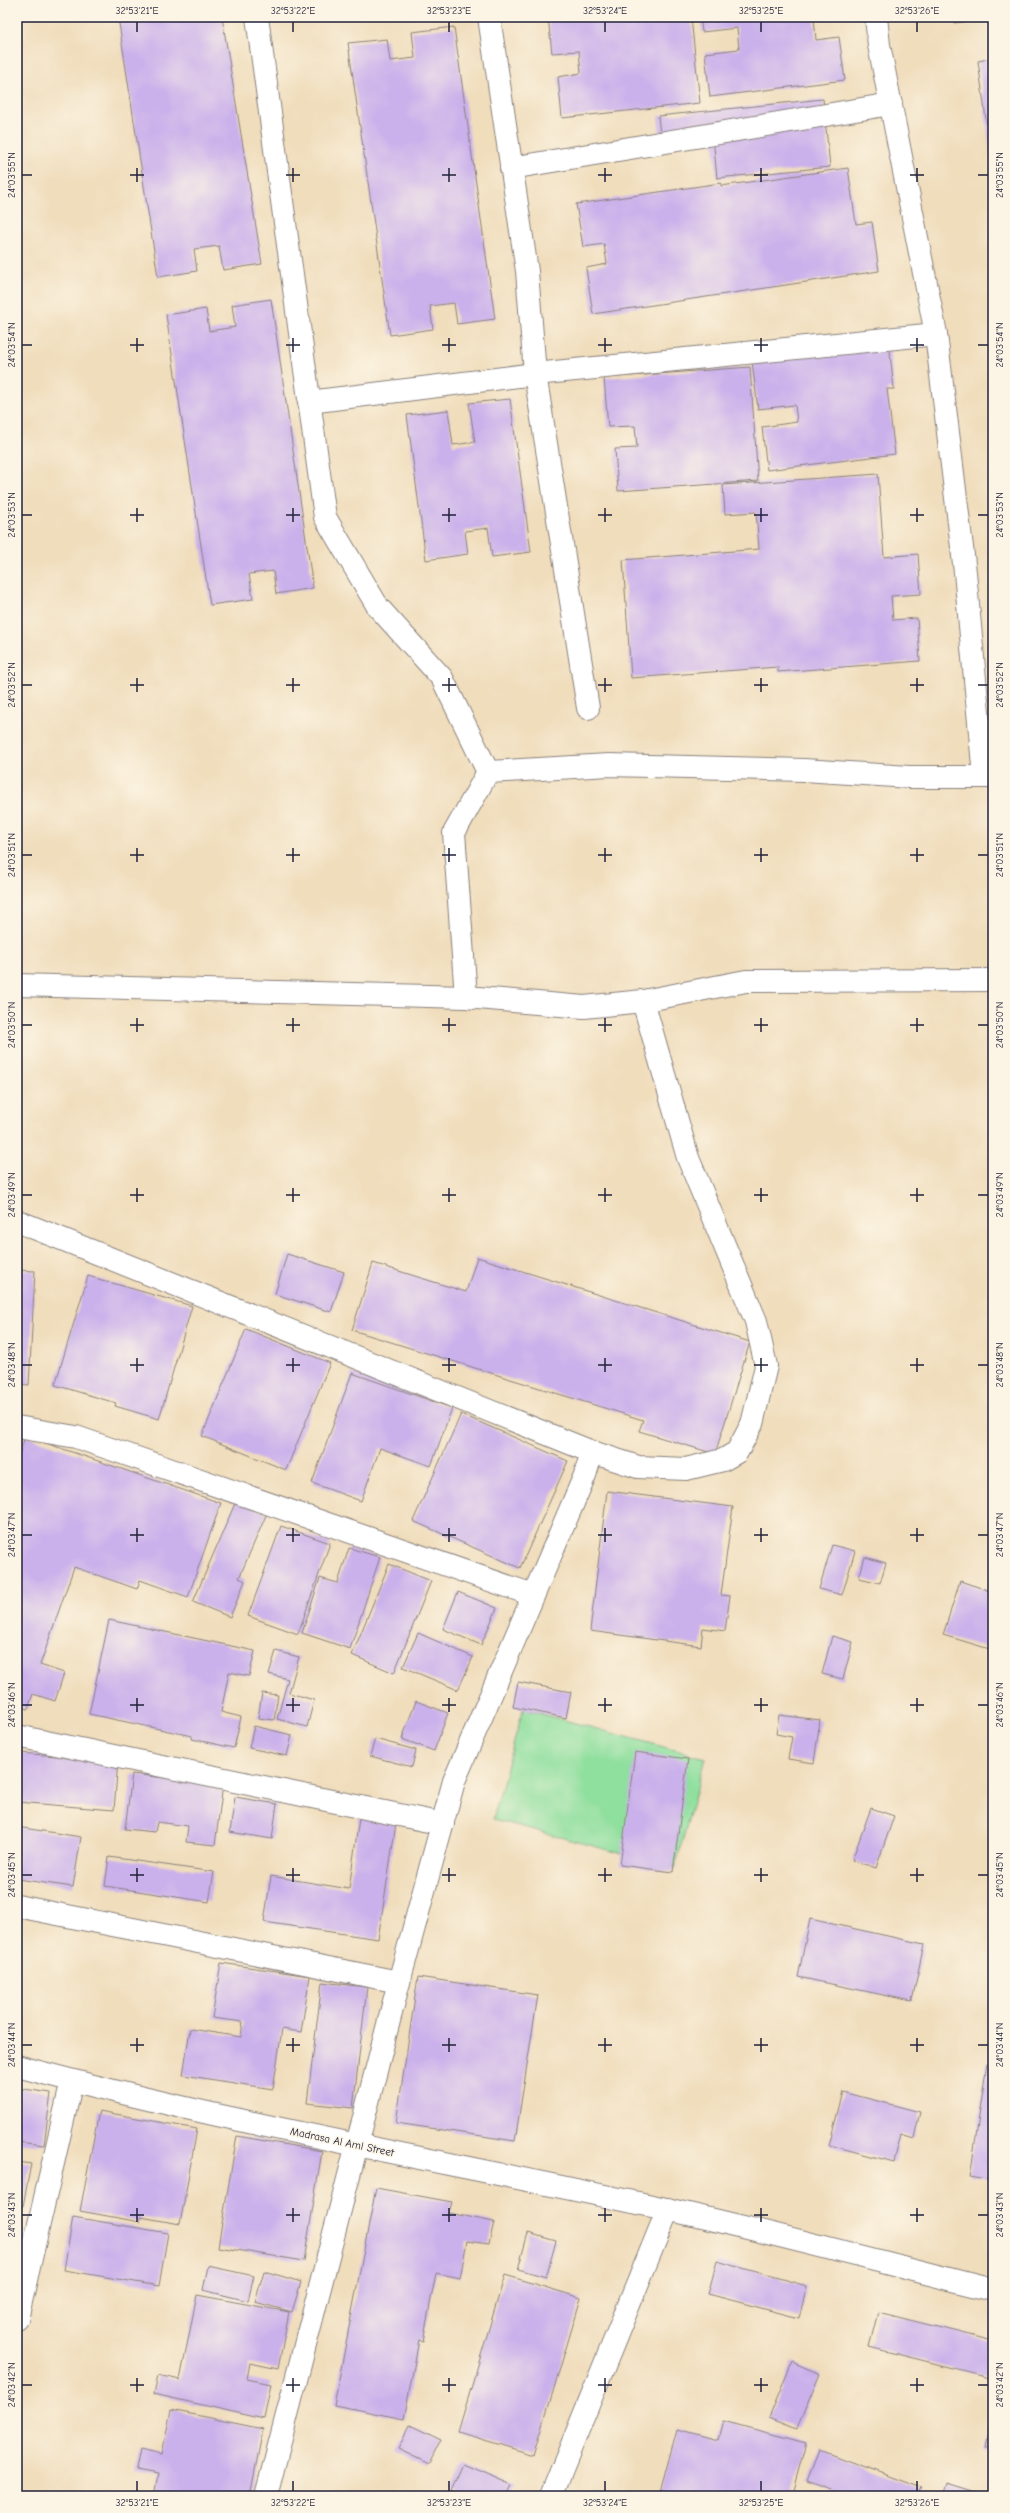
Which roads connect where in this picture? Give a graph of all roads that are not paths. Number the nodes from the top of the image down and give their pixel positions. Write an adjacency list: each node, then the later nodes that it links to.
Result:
1 (257, 17): 8 (street)
2 (490, 17): 5 (street)
3 (876, 17): 4 (street)
4 (891, 104): 5 (street); 6 (street)
5 (511, 168): 7 (street)
6 (936, 334): 7 (street); 11 (street)
7 (535, 374): 8 (street); 9 (street)
8 (309, 402): 10 (street)
9 (588, 708)
10 (488, 772): 11 (street); 14 (street)
11 (988, 777)
12 (993, 980): 15 (street)
13 (17, 985): 14 (street)
14 (466, 997): 15 (street)
15 (643, 1001): 18 (street)
16 (17, 1221): 18 (street)
17 (17, 1427): 19 (street)
18 (592, 1452): 19 (street)
19 (533, 1595): 21 (street)
20 (17, 1736): 21 (street)
21 (443, 1824): 23 (street)
22 (17, 1906): 23 (street)
23 (399, 1982): 26 (street)
24 (17, 2066): 25 (street, Madrasa Al Aml Street)
25 (72, 2081): 26 (street, Madrasa Al Aml Street); 29 (street)
26 (358, 2146): 27 (street, Madrasa Al Aml Street); 30 (street)
27 (668, 2209): 28 (street, Madrasa Al Aml Street); 31 (street)
28 (993, 2290)
29 (17, 2319)
30 (266, 2496)
31 (551, 2496)

